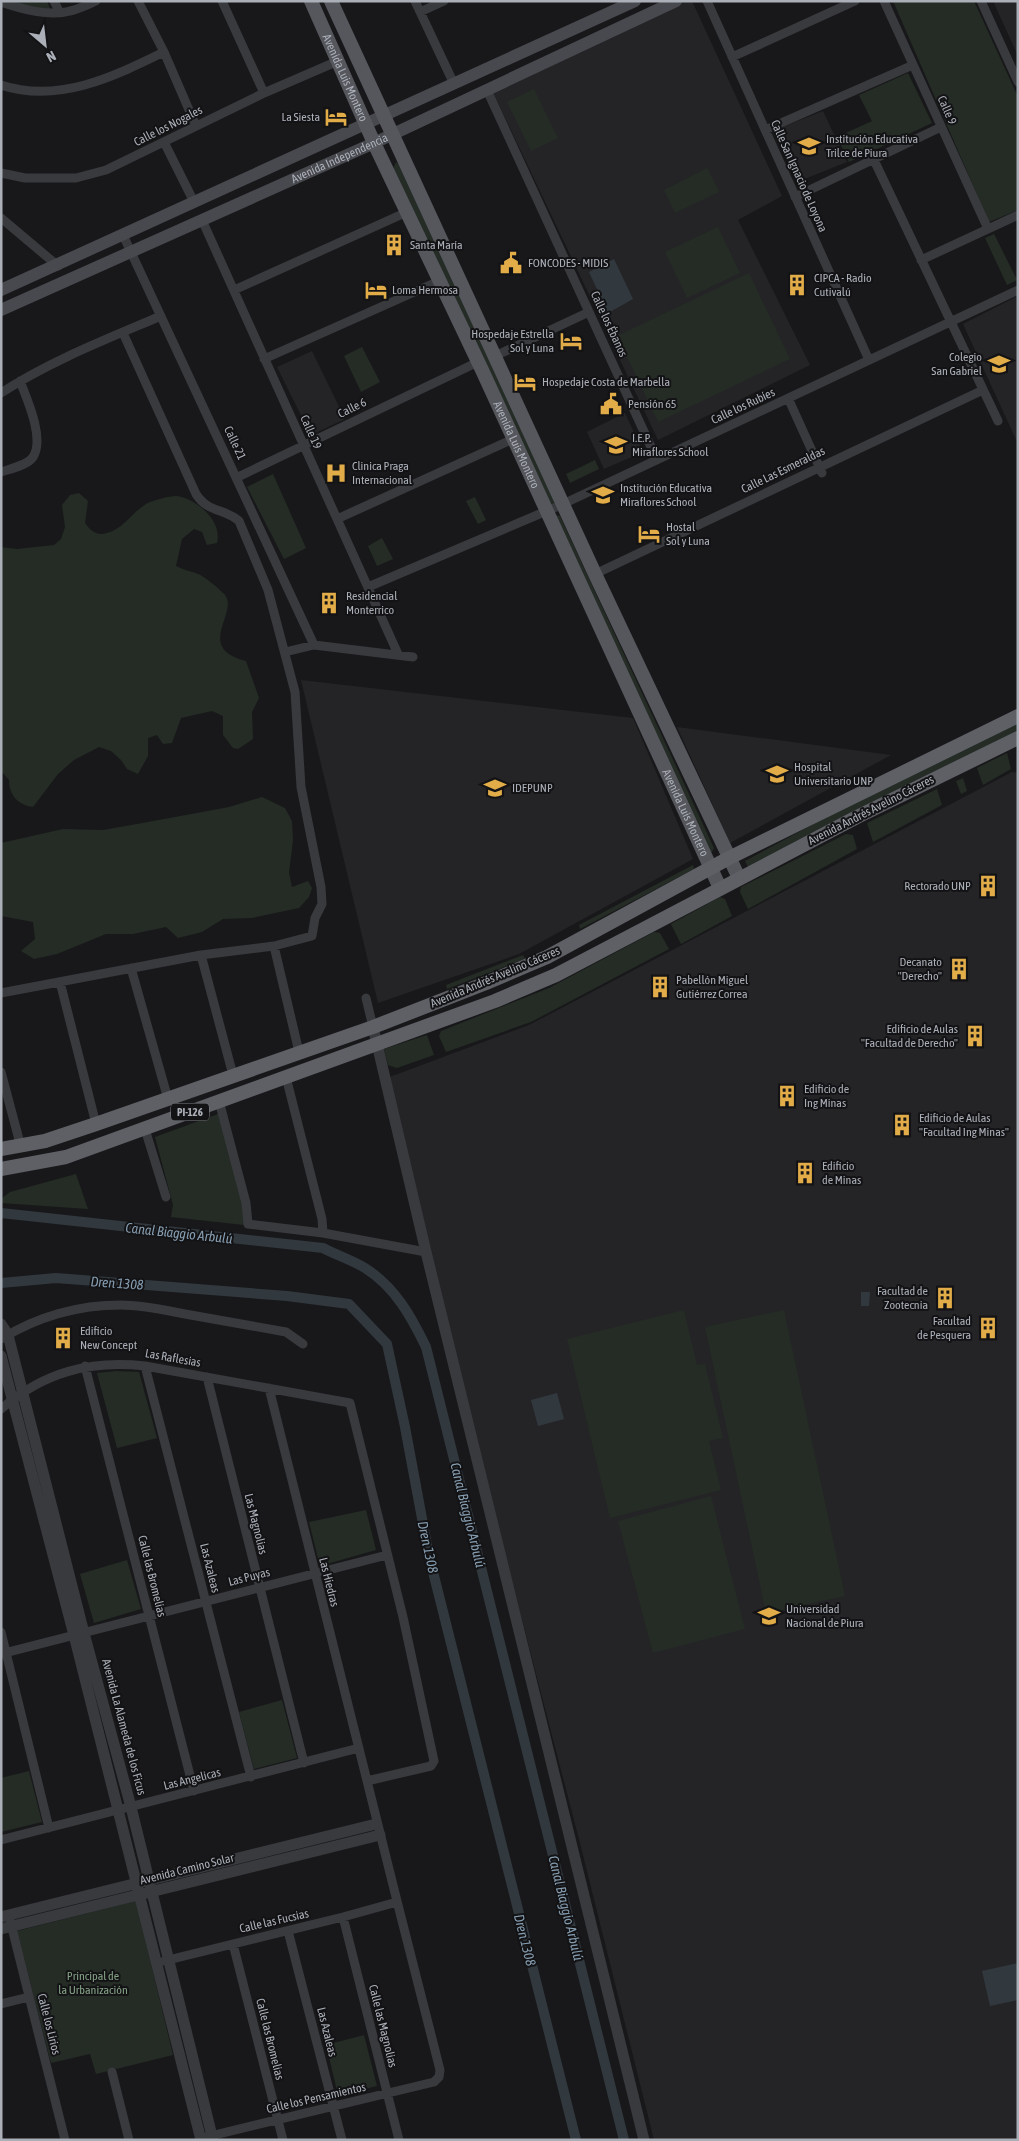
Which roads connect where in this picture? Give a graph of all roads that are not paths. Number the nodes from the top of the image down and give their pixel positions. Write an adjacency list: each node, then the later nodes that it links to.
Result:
1 (54, 1): 17 (street)
2 (96, 1): 17 (street)
3 (138, 1): 18 (street)
4 (222, 1): 26 (street)
5 (311, 1): 20 (main road, Avenida Luis Montero)
6 (331, 1): 27 (main road, Avenida Luis Montero)
7 (415, 1): 16 (street)
8 (444, 1): 16 (street)
9 (635, 1): 23 (main road, Avenida Independencia)
10 (676, 1): 25 (main road, Avenida Independencia)
11 (707, 1): 19 (street, Calle San Ignacio de Loyona)
12 (855, 1): 19 (street)
13 (884, 1): 21 (street, Calle 9)
14 (981, 1): 22 (street)
15 (1, 2): 17 (street)
16 (420, 12): 23 (street)
17 (60, 13)
18 (164, 52): 24 (street); 29 (street)
19 (732, 57): 31 (street, Calle San Ignacio de Loyona)
20 (338, 61): 26 (street, Calle los Nogales); 28 (main road, Avenida Luis Montero)
21 (913, 65): 30 (street, Calle 9); 31 (street)
22 (1018, 82)
23 (454, 84): 27 (main road, Avenida Independencia)
24 (1, 85)
25 (487, 90): 32 (main road, Avenida Independencia); 53 (street, Calle los Ébanos)
26 (264, 93): 29 (street, Calle los Nogales)
27 (384, 117): 28 (main road, Avenida Independencia); 32 (main road, Avenida Luis Montero)
28 (366, 125): 34 (main road, Avenida Luis Montero); 38 (main road, Avenida Independencia)
29 (196, 126): 33 (street, Calle los Nogales)
30 (942, 127): 35 (street); 43 (street, Calle 9)
31 (765, 130): 37 (street, Calle San Ignacio de Loyona)
32 (392, 134): 34 (main road, Avenida Independencia); 57 (main road, Avenida Luis Montero)
33 (164, 142): 36 (street, Calle los Nogales); 38 (street)
34 (374, 143): 39 (main road, Avenida Luis Montero); 42 (main road, Avenida Independencia)
35 (874, 160): 37 (street); 46 (street)
36 (1, 173)
37 (795, 197): 59 (street, Calle San Ignacio de Loyona)
38 (194, 202): 44 (main road, Avenida Independencia)
39 (407, 212): 48 (main road, Avenida Luis Montero); 50 (street)
40 (1018, 215): 43 (street)
41 (1, 218): 47 (street)
42 (202, 220): 45 (main road, Avenida Independencia); 50 (street, Calle 19)
43 (988, 229): 46 (street)
44 (123, 235): 45 (street, Calle 21); 47 (main road, Avenida Independencia)
45 (132, 253): 52 (main road, Avenida Independencia); 54 (street, Calle 21)
46 (921, 260): 55 (street)
47 (58, 266): 49 (main road, Avenida Independencia)
48 (438, 281): 58 (street); 60 (main road, Avenida Luis Montero)
49 (1, 290)
50 (234, 290): 58 (street, Calle 19)
51 (1018, 290): 55 (street, Calle los Rubíes)
52 (1, 310)
53 (589, 312): 57 (street); 68 (street, Calle los Ébanos)
54 (161, 316): 56 (street); 71 (street, Calle 21)
55 (951, 322): 59 (street, Calle los Rubíes); 62 (street)
56 (123, 333): 61 (street); 78 (street)
57 (496, 356): 72 (main road, Avenida Luis Montero)
58 (264, 359): 67 (street, Calle 19)
59 (869, 360): 64 (street, Calle los Rubíes)
60 (478, 362): 66 (main road, Avenida Luis Montero); 67 (street, Calle 6)
61 (20, 381): 63 (street); 70 (street)
62 (983, 390): 65 (street); 69 (street, Calle Las Esmeraldas)
63 (1, 394)
64 (788, 398): 68 (street, Calle los Rubíes); 69 (street)
65 (998, 421)
66 (513, 438): 73 (main road, Avenida Luis Montero); 74 (street)
67 (304, 446): 71 (street, Calle 6); 74 (street, Calle 19)
68 (657, 460): 72 (street, Calle los Rubíes)
69 (820, 470): 75 (street, Calle Las Esmeraldas)
70 (1, 472)
71 (238, 477): 77 (street, Calle 21)
72 (563, 504): 73 (street, Calle los Rubíes); 75 (main road, Avenida Luis Montero)
73 (547, 511): 76 (street, Calle los Rubíes); 84 (main road, Avenida Luis Montero)
74 (337, 519): 76 (street, Calle 19)
75 (595, 574): 83 (main road, Avenida Luis Montero)
76 (368, 587): 79 (street, Calle 19)
77 (314, 645): 78 (street); 79 (street)
78 (285, 652): 87 (street)
79 (398, 654): 80 (street)
80 (413, 657)
81 (1018, 716): 83 (highway, Avenida Andrés Avelino Cáceres)
82 (1018, 738): 85 (highway, Avenida Andrés Avelino Cáceres)
83 (729, 858): 84 (highway, Avenida Andrés Avelino Cáceres); 85 (main road, Avenida Luis Montero)
84 (710, 868): 86 (main road, Avenida Luis Montero); 93 (highway, Avenida Andrés Avelino Cáceres)
85 (738, 878): 86 (highway, Avenida Andrés Avelino Cáceres)
86 (720, 888): 94 (highway, Avenida Andrés Avelino Cáceres)
87 (274, 946): 88 (street); 95 (street)
88 (201, 955): 89 (street); 97 (street)
89 (132, 968): 90 (street); 99 (street)
90 (60, 982): 91 (street); 101 (street)
91 (1, 993)
92 (366, 998): 93 (street)
93 (373, 1027): 94 (street); 95 (highway, Avenida Andrés Avelino Cáceres / PI-126)
94 (376, 1045): 98 (highway, Avenida Andrés Avelino Cáceres / PI-126); 108 (street)
95 (299, 1052): 97 (highway, Avenida Andrés Avelino Cáceres / PI-126)
96 (1, 1072): 103 (street)
97 (233, 1075): 99 (highway, Avenida Andrés Avelino Cáceres / PI-126)
98 (286, 1077): 100 (highway, Avenida Andrés Avelino Cáceres / PI-126); 107 (street)
99 (168, 1099): 101 (highway, Avenida Andrés Avelino Cáceres / PI-126)
100 (219, 1101): 102 (highway, Avenida Andrés Avelino Cáceres / PI-126); 107 (street)
101 (96, 1124): 103 (highway, Avenida Andrés Avelino Cáceres / PI-126)
102 (145, 1129): 105 (highway, Avenida Andrés Avelino Cáceres / PI-126); 106 (street)
103 (21, 1147): 104 (highway, Avenida Andrés Avelino Cáceres / PI-126)
104 (2, 1149): 105 (street)
105 (2, 1171)
106 (166, 1196)
107 (323, 1233): 108 (street)
108 (426, 1252): 163 (street)
109 (1, 1324): 110 (street, Avenida La Alameda de los Ficus)
110 (5, 1337): 111 (street); 117 (street, Avenida La Alameda de los Ficus)
111 (303, 1344)
112 (1, 1356): 118 (street, Avenida La Alameda de los Ficus)
113 (85, 1366): 114 (street, Las Raflesias); 117 (street, Las Raflesias); 124 (street, Calle las Bromelias)
114 (145, 1366): 115 (street, Las Raflesias); 123 (street, Las Azaleas)
115 (208, 1377): 116 (street, Las Raflesias); 122 (street, Las Magnolias)
116 (269, 1388): 120 (street, Las Raflesias); 121 (street, Las Hiedras)
117 (23, 1393): 118 (street, Las Raflesias); 126 (street, Avenida La Alameda de los Ficus)
118 (12, 1399): 119 (street, Las Raflesias); 126 (street, Avenida La Alameda de los Ficus)
119 (1, 1409)
120 (387, 1555): 121 (street, Las Puyas); 131 (street)
121 (314, 1573): 122 (street, Las Puyas); 128 (street, Las Hiedras)
122 (259, 1587): 123 (street, Las Puyas); 129 (street, Las Magnolias)
123 (206, 1601): 124 (street, Las Puyas); 130 (street, Las Azaleas)
124 (149, 1616): 126 (street, Las Puyas); 132 (street, Calle las Bromelias)
125 (1, 1632): 127 (street)
126 (79, 1634): 127 (street, Las Puyas); 133 (street, Avenida La Alameda de los Ficus); 134 (street, Avenida La Alameda de los Ficus)
127 (4, 1653): 136 (street)
128 (359, 1748): 129 (street, Las Angelicas); 131 (street, Las Hiedras)
129 (304, 1764): 130 (street, Las Angelicas)
130 (251, 1777): 132 (street, Las Angelicas)
131 (367, 1781): 135 (street, Las Hiedras)
132 (194, 1792): 133 (street, Las Angelicas)
133 (131, 1808): 134 (street, Las Angelicas); 139 (street, Avenida La Alameda de los Ficus)
134 (117, 1811): 136 (street, Las Angelicas); 140 (street, Avenida La Alameda de los Ficus)
135 (376, 1824): 137 (street, Las Hiedras); 139 (street, Avenida Camino Solar)
136 (49, 1828): 138 (street, Las Angelicas)
137 (380, 1835): 141 (street, Avenida Camino Solar); 143 (street, Las Hiedras)
138 (1, 1840)
139 (149, 1880): 140 (street, Avenida Camino Solar); 141 (street, Avenida La Alameda de los Ficus)
140 (136, 1883): 142 (street, Avenida La Alameda de los Ficus); 145 (street, Avenida Camino Solar)
141 (152, 1892): 142 (street, Avenida Camino Solar); 148 (street, Avenida La Alameda de los Ficus)
142 (139, 1895): 145 (street, Avenida Camino Solar); 149 (street, Avenida La Alameda de los Ficus)
143 (397, 1902): 144 (street, Calle las Fucsias); 153 (street, Las Hiedras)
144 (344, 1918): 146 (street, Calle las Fucsias); 154 (street, Calle las Magnolias)
145 (6, 1922): 150 (street, Calle los Lirios)
146 (288, 1931): 147 (street, Calle las Fucsias); 155 (street, Las Azaleas)
147 (233, 1944): 148 (street, Calle las Fucsias); 156 (street, Calle las Bromelias)
148 (169, 1959): 149 (street, Calle las Fucsias); 157 (street, Avenida La Alameda de los Ficus)
149 (156, 1962): 157 (street, Avenida La Alameda de los Ficus)
150 (29, 1997): 151 (street); 158 (street, Calle los Lirios)
151 (1, 2004)
152 (112, 2072): 159 (street)
153 (439, 2077): 154 (street, Calle los Pensamientos)
154 (388, 2094): 155 (street, Calle los Pensamientos); 162 (street, Calle las Magnolias)
155 (334, 2107): 156 (street, Calle los Pensamientos); 161 (street, Las Azaleas)
156 (277, 2120): 157 (street, Calle los Pensamientos); 160 (street, Calle las Bromelias)
157 (205, 2139)
158 (65, 2140)
159 (130, 2140)
160 (283, 2140)
161 (342, 2140)
162 (399, 2140)
163 (644, 2140)

